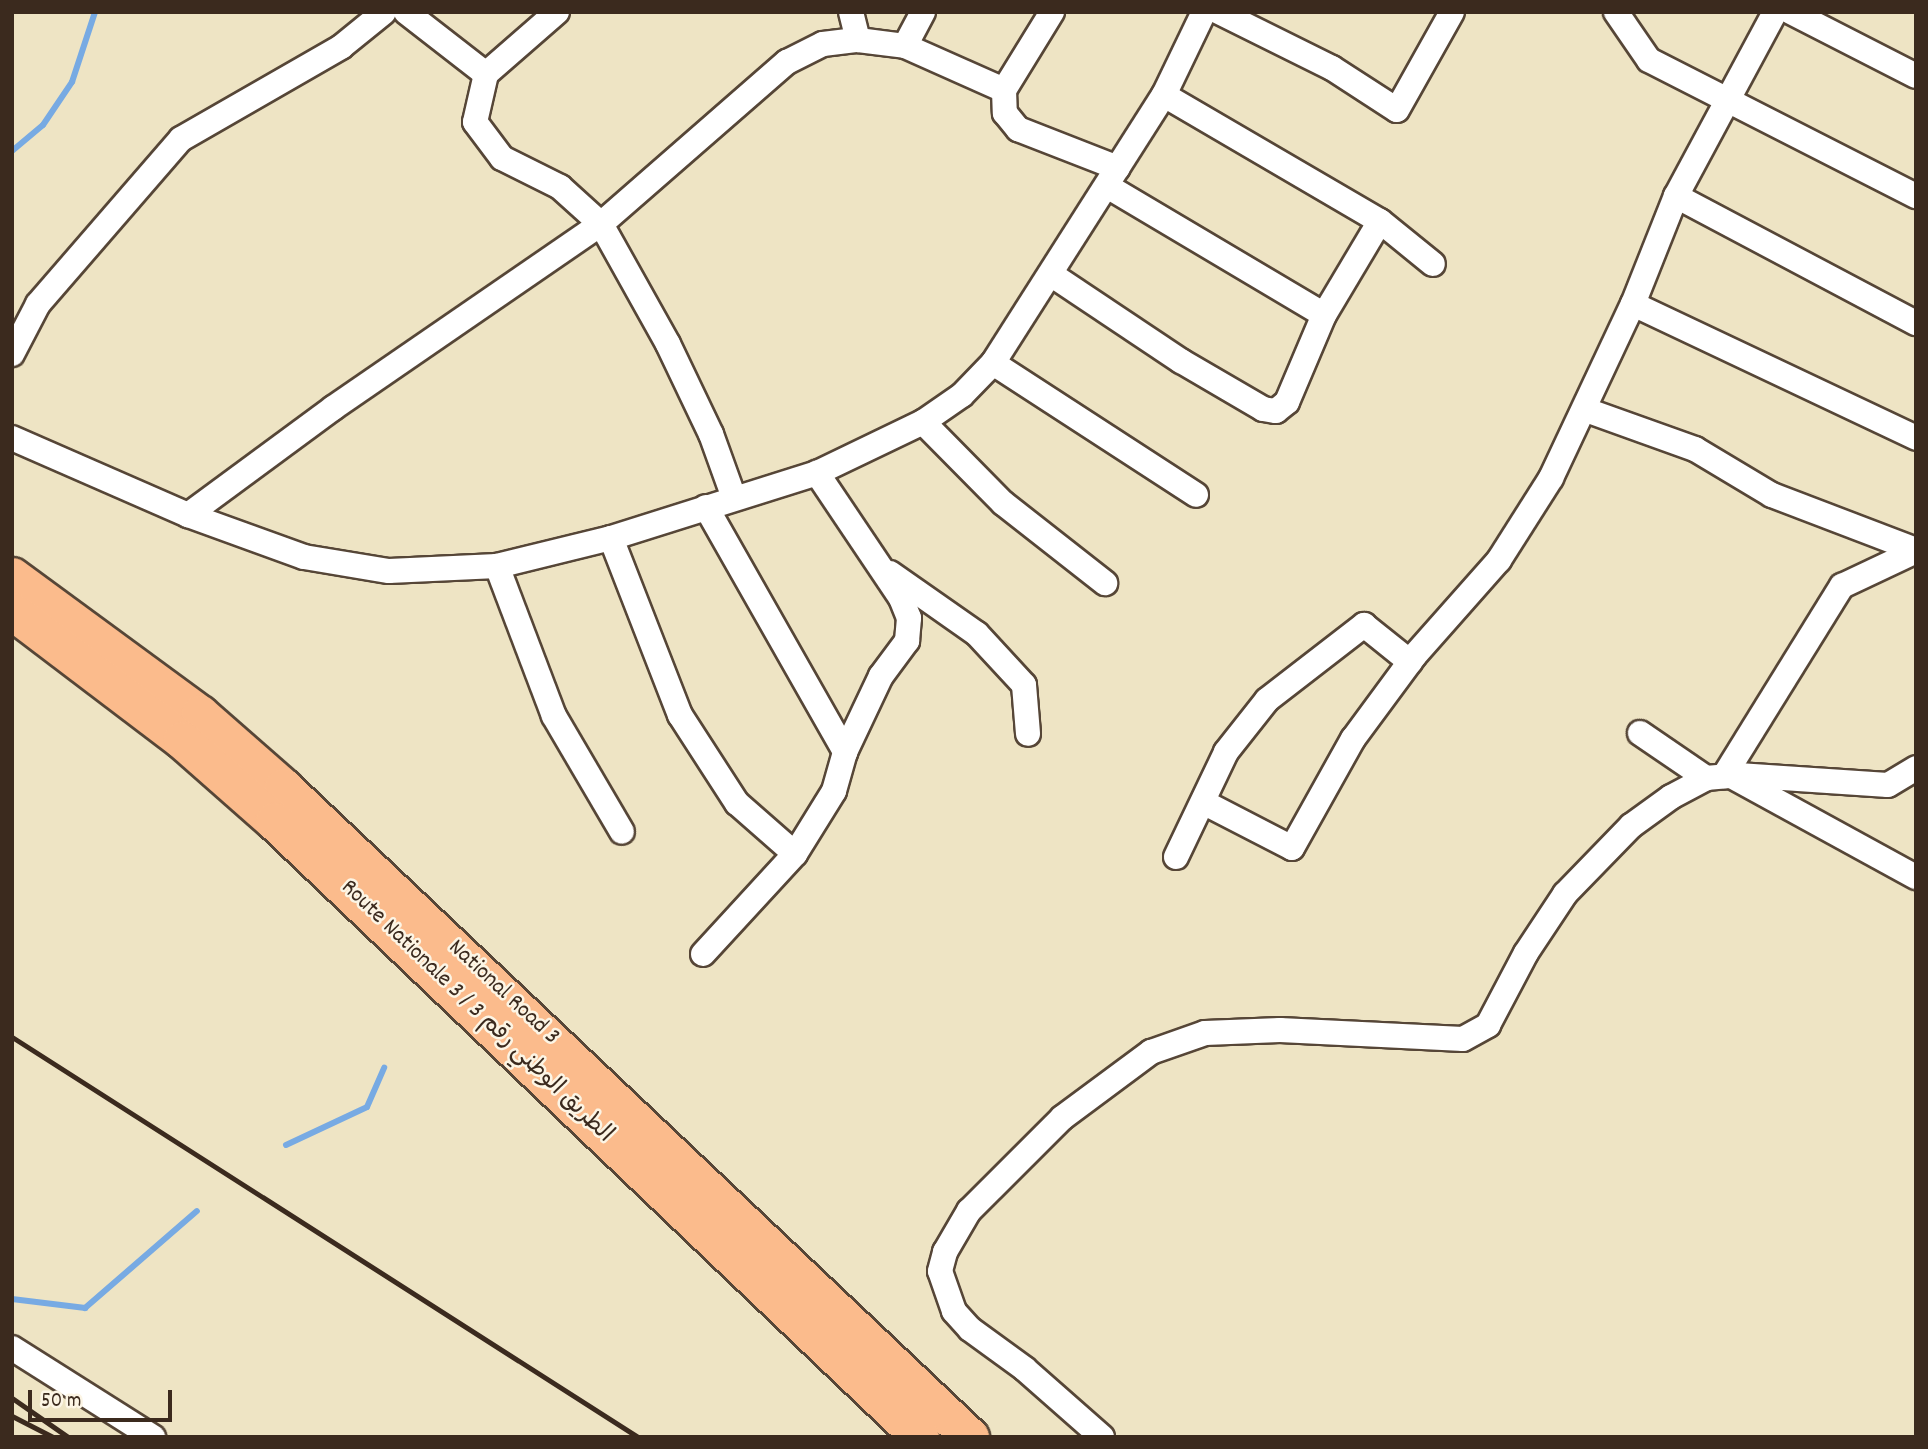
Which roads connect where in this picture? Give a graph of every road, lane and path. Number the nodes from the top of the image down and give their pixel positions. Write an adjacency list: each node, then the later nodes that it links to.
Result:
1 (384, 12): 30 (street)
2 (406, 12): 15 (street)
3 (557, 12): 15 (street)
4 (851, 12): 13 (street)
5 (923, 12): 14 (street)
6 (1052, 12): 17 (street)
7 (1204, 12): 18 (street)
8 (1219, 12): 12 (street)
9 (1616, 12): 19 (street)
10 (1775, 12): 19 (street)
11 (1791, 12): 16 (street)
12 (1447, 14)
13 (858, 40): 14 (street); 24 (street)
14 (905, 46): 17 (street)
15 (486, 74): 24 (street)
16 (1916, 76)
17 (1004, 90): 20 (street)
18 (1164, 95): 20 (street); 23 (street)
19 (1726, 99): 21 (street); 22 (street)
20 (1113, 177): 26 (street); 28 (street)
21 (1676, 195): 27 (street); 29 (street)
22 (1916, 196)
23 (1380, 221): 25 (street); 28 (street)
24 (601, 224): 38 (street); 40 (street)
25 (1433, 264)
26 (1052, 275): 28 (street); 31 (street)
27 (1633, 304): 32 (street); 35 (street)
28 (1324, 315)
29 (1916, 323)
30 (12, 354)
31 (992, 363): 33 (street); 37 (street)
32 (1586, 410): 42 (street); 48 (street)
33 (923, 422): 36 (street); 46 (street)
34 (12, 438): 40 (street)
35 (1916, 438)
36 (817, 473): 38 (street); 44 (street)
37 (1196, 495)
38 (734, 498): 39 (street)
39 (706, 507): 41 (street); 51 (street)
40 (188, 515): 43 (street)
41 (611, 538): 43 (street); 56 (street)
42 (1916, 551): 53 (street)
43 (497, 566): 55 (street)
44 (880, 566): 50 (street); 51 (street)
45 (12, 576): 60 (highway, National Road 3)
46 (1105, 583)
47 (12, 611): 60 (highway, Route Nationale 3 / الطريق الوطني رقم 3)
48 (1410, 662): 54 (street); 54 (street)
49 (1640, 733): 53 (street)
50 (1028, 734)
51 (845, 752): 56 (street)
52 (1916, 768): 53 (street)
53 (1721, 777): 58 (street); 65 (street)
54 (1203, 802): 57 (street)
55 (622, 832)
56 (795, 854): 59 (street)
57 (1176, 857)
58 (1916, 877)
59 (703, 954)
60 (710, 1210): 63 (highway, Route Nationale 3 / الطريق الوطني رقم 3); 64 (highway, National Road 3)
61 (12, 1348): 62 (street)
62 (153, 1437)
63 (920, 1437)
64 (970, 1437)
65 (1102, 1437)

